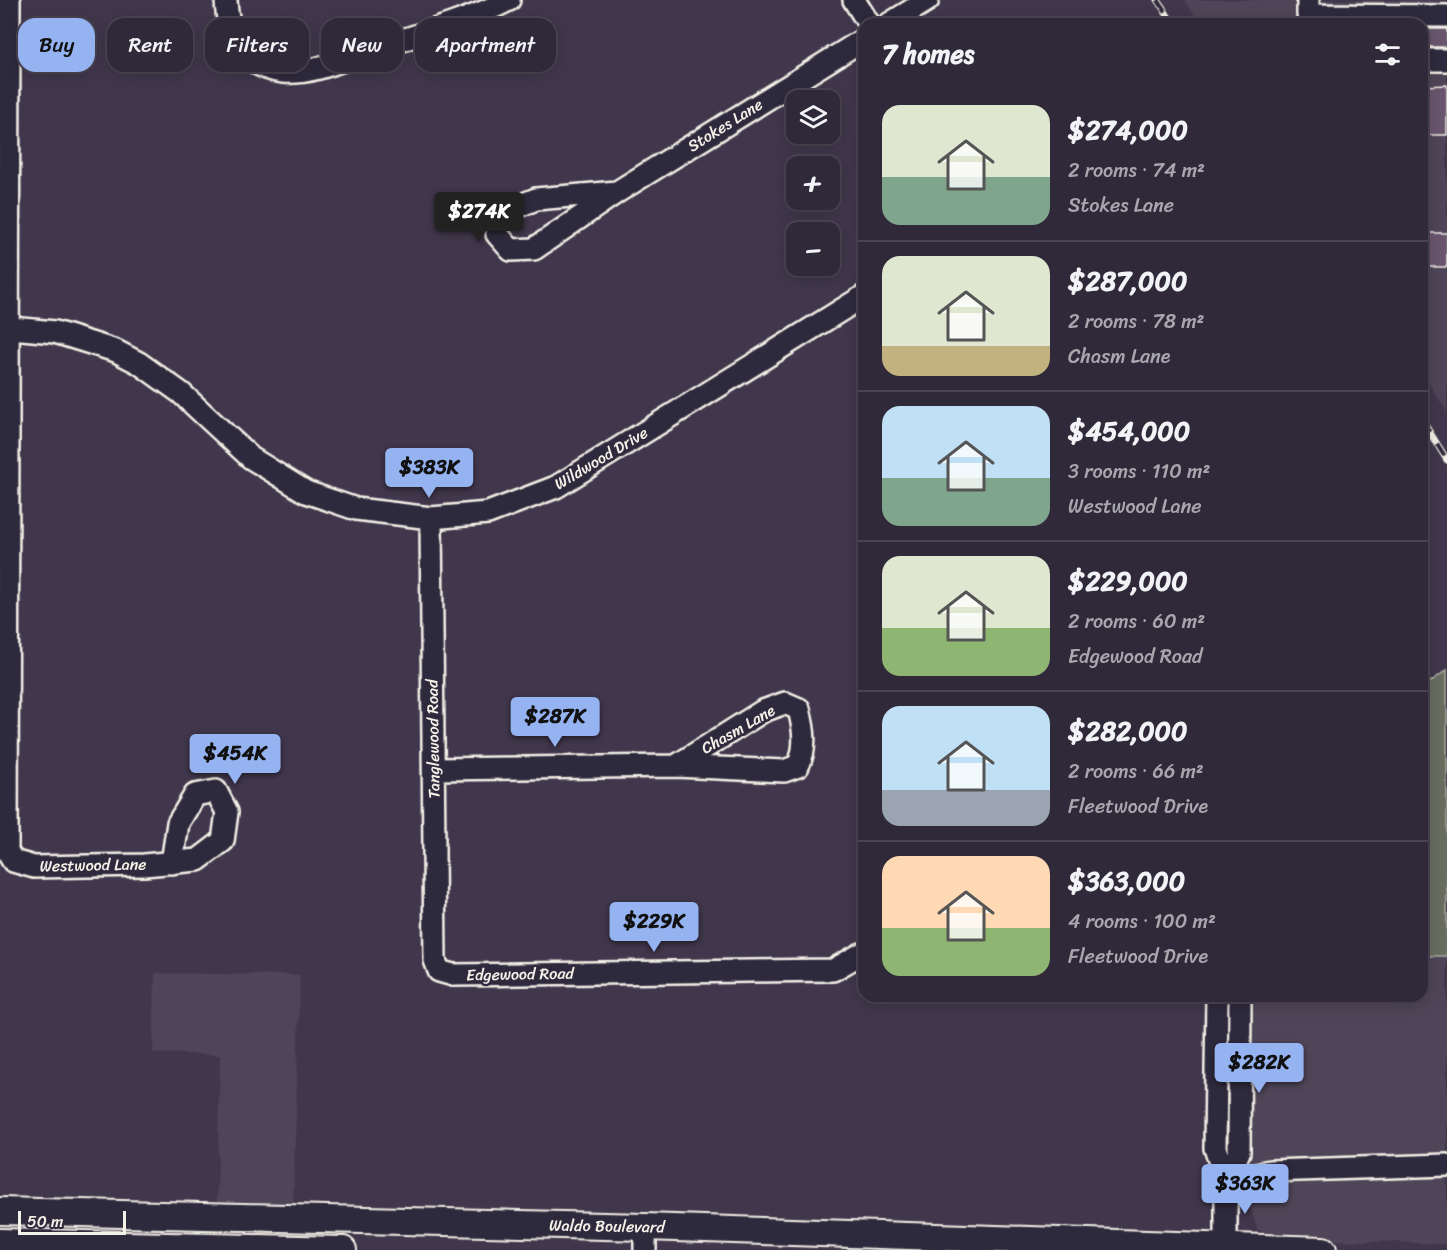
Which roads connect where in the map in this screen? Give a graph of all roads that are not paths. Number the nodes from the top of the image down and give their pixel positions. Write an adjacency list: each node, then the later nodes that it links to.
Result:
1 (9, 0): 15 (street, Westwood Lane)
2 (226, 0): 3 (street)
3 (509, 0)
4 (854, 0): 8 (street)
5 (928, 0): 9 (street)
6 (1308, 13): 7 (street)
7 (1447, 16)
8 (865, 18)
9 (899, 18)
10 (858, 43): 13 (street, Stokes Lane)
11 (1428, 60): 12 (street)
12 (1447, 60)
13 (617, 192): 13 (street, Stokes Lane)
14 (858, 300): 16 (street, Wildwood Drive)
15 (4, 327): 16 (street, Wildwood Drive); 19 (street, Westwood Lane)
16 (431, 518): 18 (street, Tanglewood Road)
17 (676, 766): 17 (street, Chasm Lane); 18 (street, Chasm Lane)
18 (434, 769): 21 (street, Tanglewood Road)
19 (172, 863)
20 (858, 956): 21 (street, Edgewood Road)
21 (435, 960)
22 (1217, 1002): 25 (street)
23 (1240, 1002): 25 (street)
24 (1447, 1165): 25 (street)
25 (1226, 1180): 30 (street)
26 (10, 1212): 27 (main road, Waldo Boulevard); 29 (street)
27 (294, 1219): 28 (main road, Waldo Boulevard); 31 (street)
28 (645, 1238): 30 (main road, Waldo Boulevard)
29 (13, 1245): 31 (main road)
30 (1226, 1248): 33 (main road, Waldo Boulevard)
31 (294, 1249): 32 (main road)
32 (343, 1250)
33 (1323, 1250)

